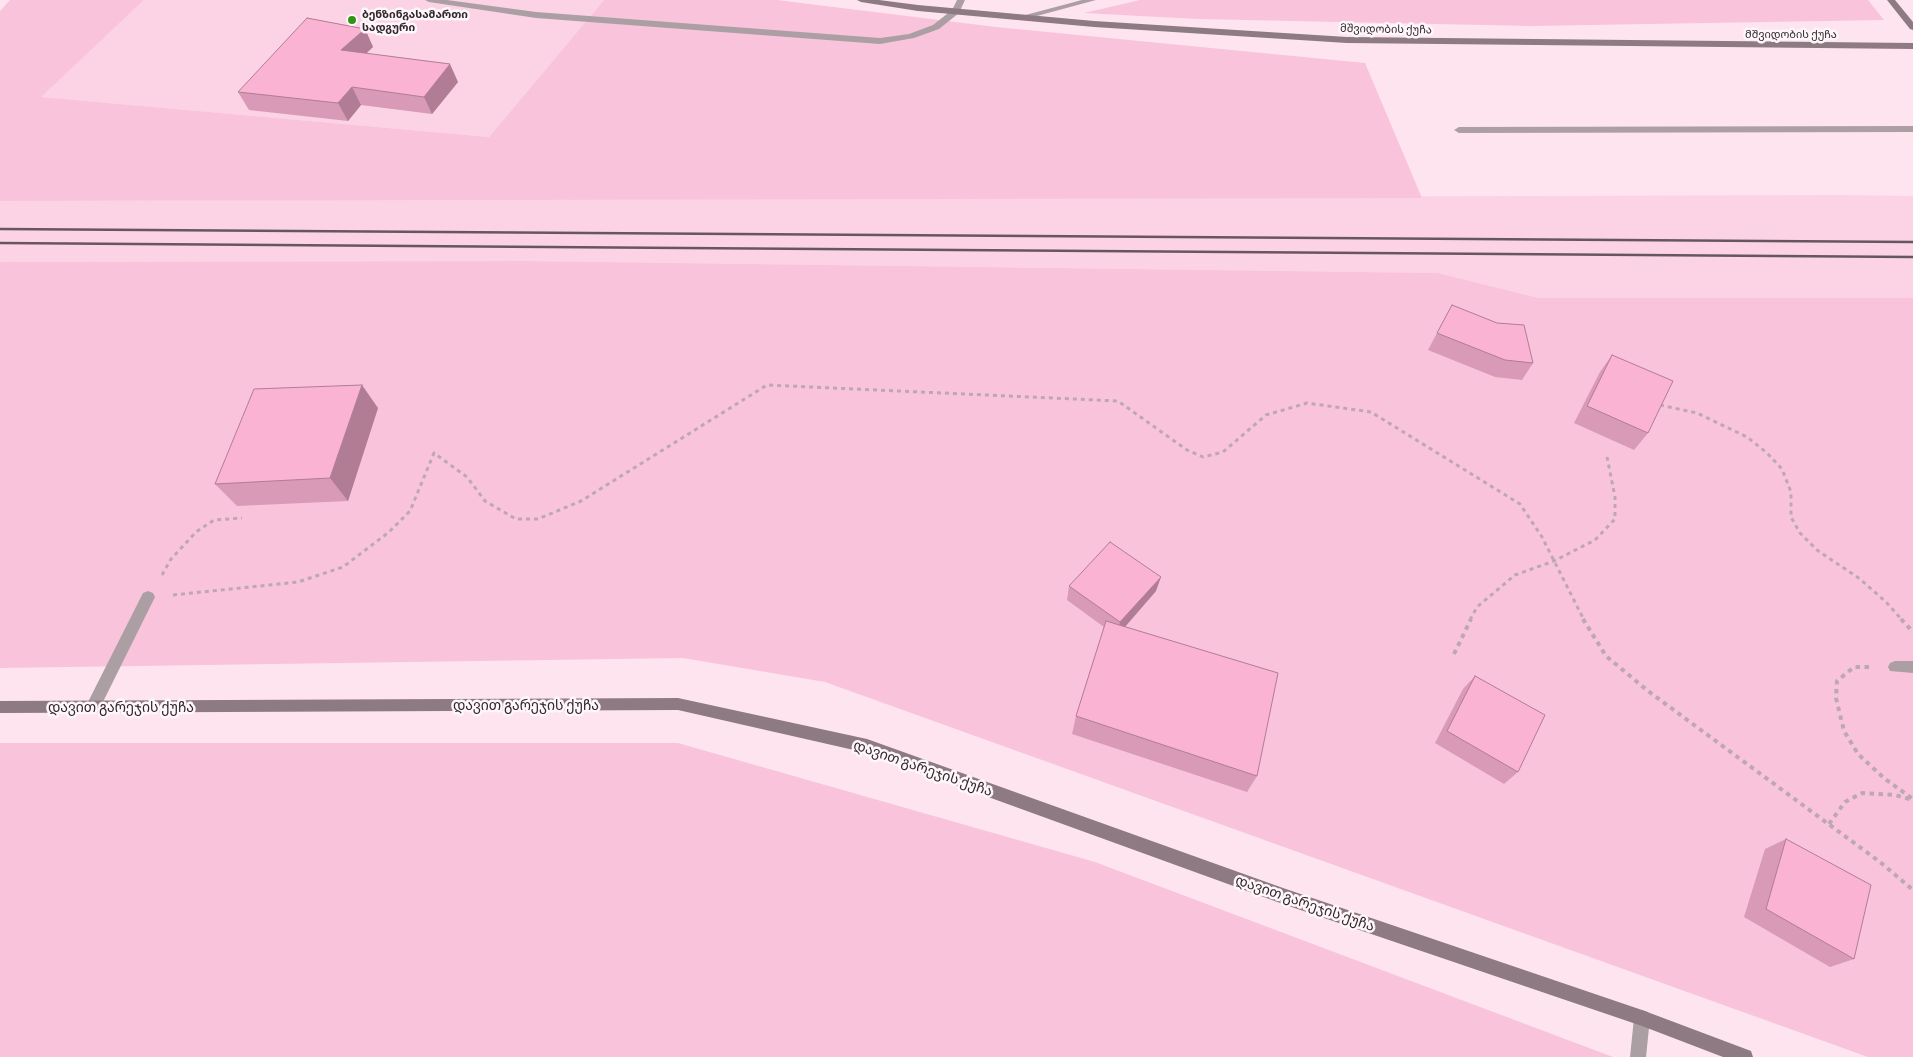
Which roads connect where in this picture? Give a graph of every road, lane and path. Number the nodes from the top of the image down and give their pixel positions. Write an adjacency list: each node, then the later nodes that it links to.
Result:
1 (429, 0): 6 (street)
2 (861, 0): 6 (main road, მშვიდობის ქუჩა)
3 (961, 0): 6 (street)
4 (1092, 0): 7 (street)
5 (1891, 0): 8 (main road)
6 (956, 11): 7 (main road, მშვიდობის ქუჩა)
7 (1022, 17): 9 (main road, მშვიდობის ქუჩა)
8 (1913, 27)
9 (1913, 46)
10 (1913, 128): 11 (street)
11 (1459, 130)
12 (1660, 405): 17 (path)
13 (1607, 457): 15 (path)
14 (242, 518): 16 (path)
15 (1554, 560): 16 (path); 18 (path); 24 (path)
16 (148, 597): 22 (street)
17 (1913, 632)
18 (1454, 654)
19 (1895, 667): 20 (street); 23 (path)
20 (1913, 667)
21 (0, 707): 22 (main road, დავით გარეჯის ქუჩა)
22 (93, 707): 26 (main road, დავით გარეჯის ქუჩა)
23 (1913, 799): 24 (path)
24 (1829, 824): 25 (path)
25 (1913, 890)
26 (1642, 1018): 27 (street); 28 (main road, დავით გარეჯის ქუჩა)
27 (1638, 1057)
28 (1744, 1057)

